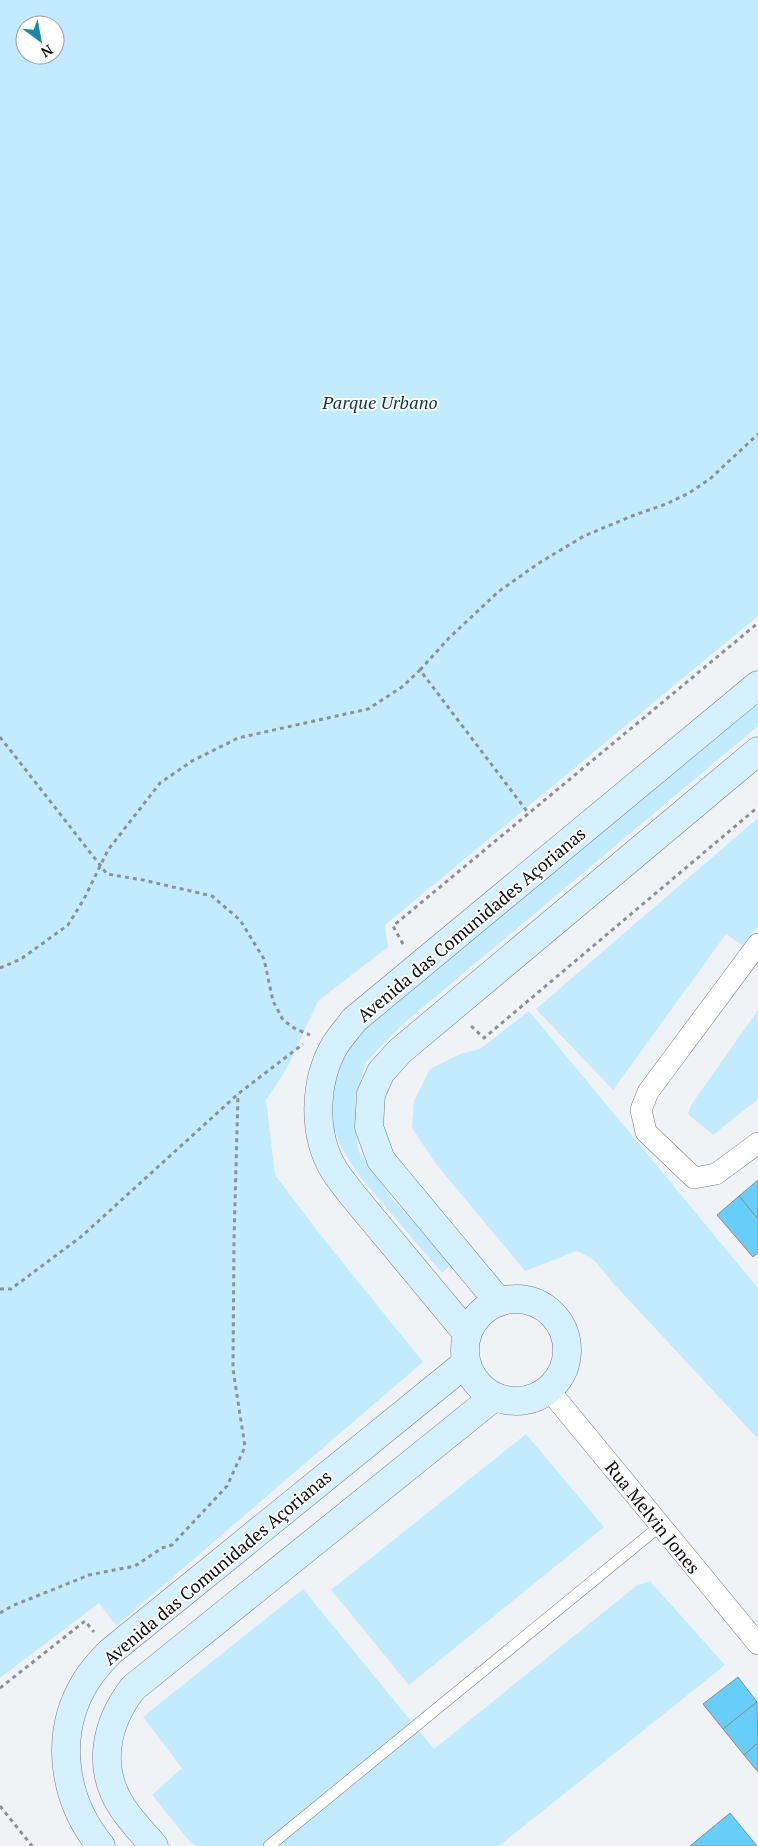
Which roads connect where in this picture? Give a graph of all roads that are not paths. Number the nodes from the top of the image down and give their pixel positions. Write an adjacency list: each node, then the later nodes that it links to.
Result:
1 (758, 686): 6 (street, Avenida das Comunidades Açorianas)
2 (758, 751): 5 (street)
3 (758, 944): 4 (street)
4 (758, 1143)
5 (499, 1302): 6 (street); 8 (street)
6 (467, 1333): 7 (street)
7 (466, 1363): 9 (street); 12 (street, Avenida das Comunidades Açorianas)
8 (548, 1390): 9 (street); 10 (street, Rua Melvin Jones)
9 (494, 1397): 13 (street)
10 (660, 1526): 11 (street, Rua Melvin Jones); 14 (lane)
11 (758, 1644)
12 (101, 1846)
13 (154, 1846)
14 (269, 1846)

